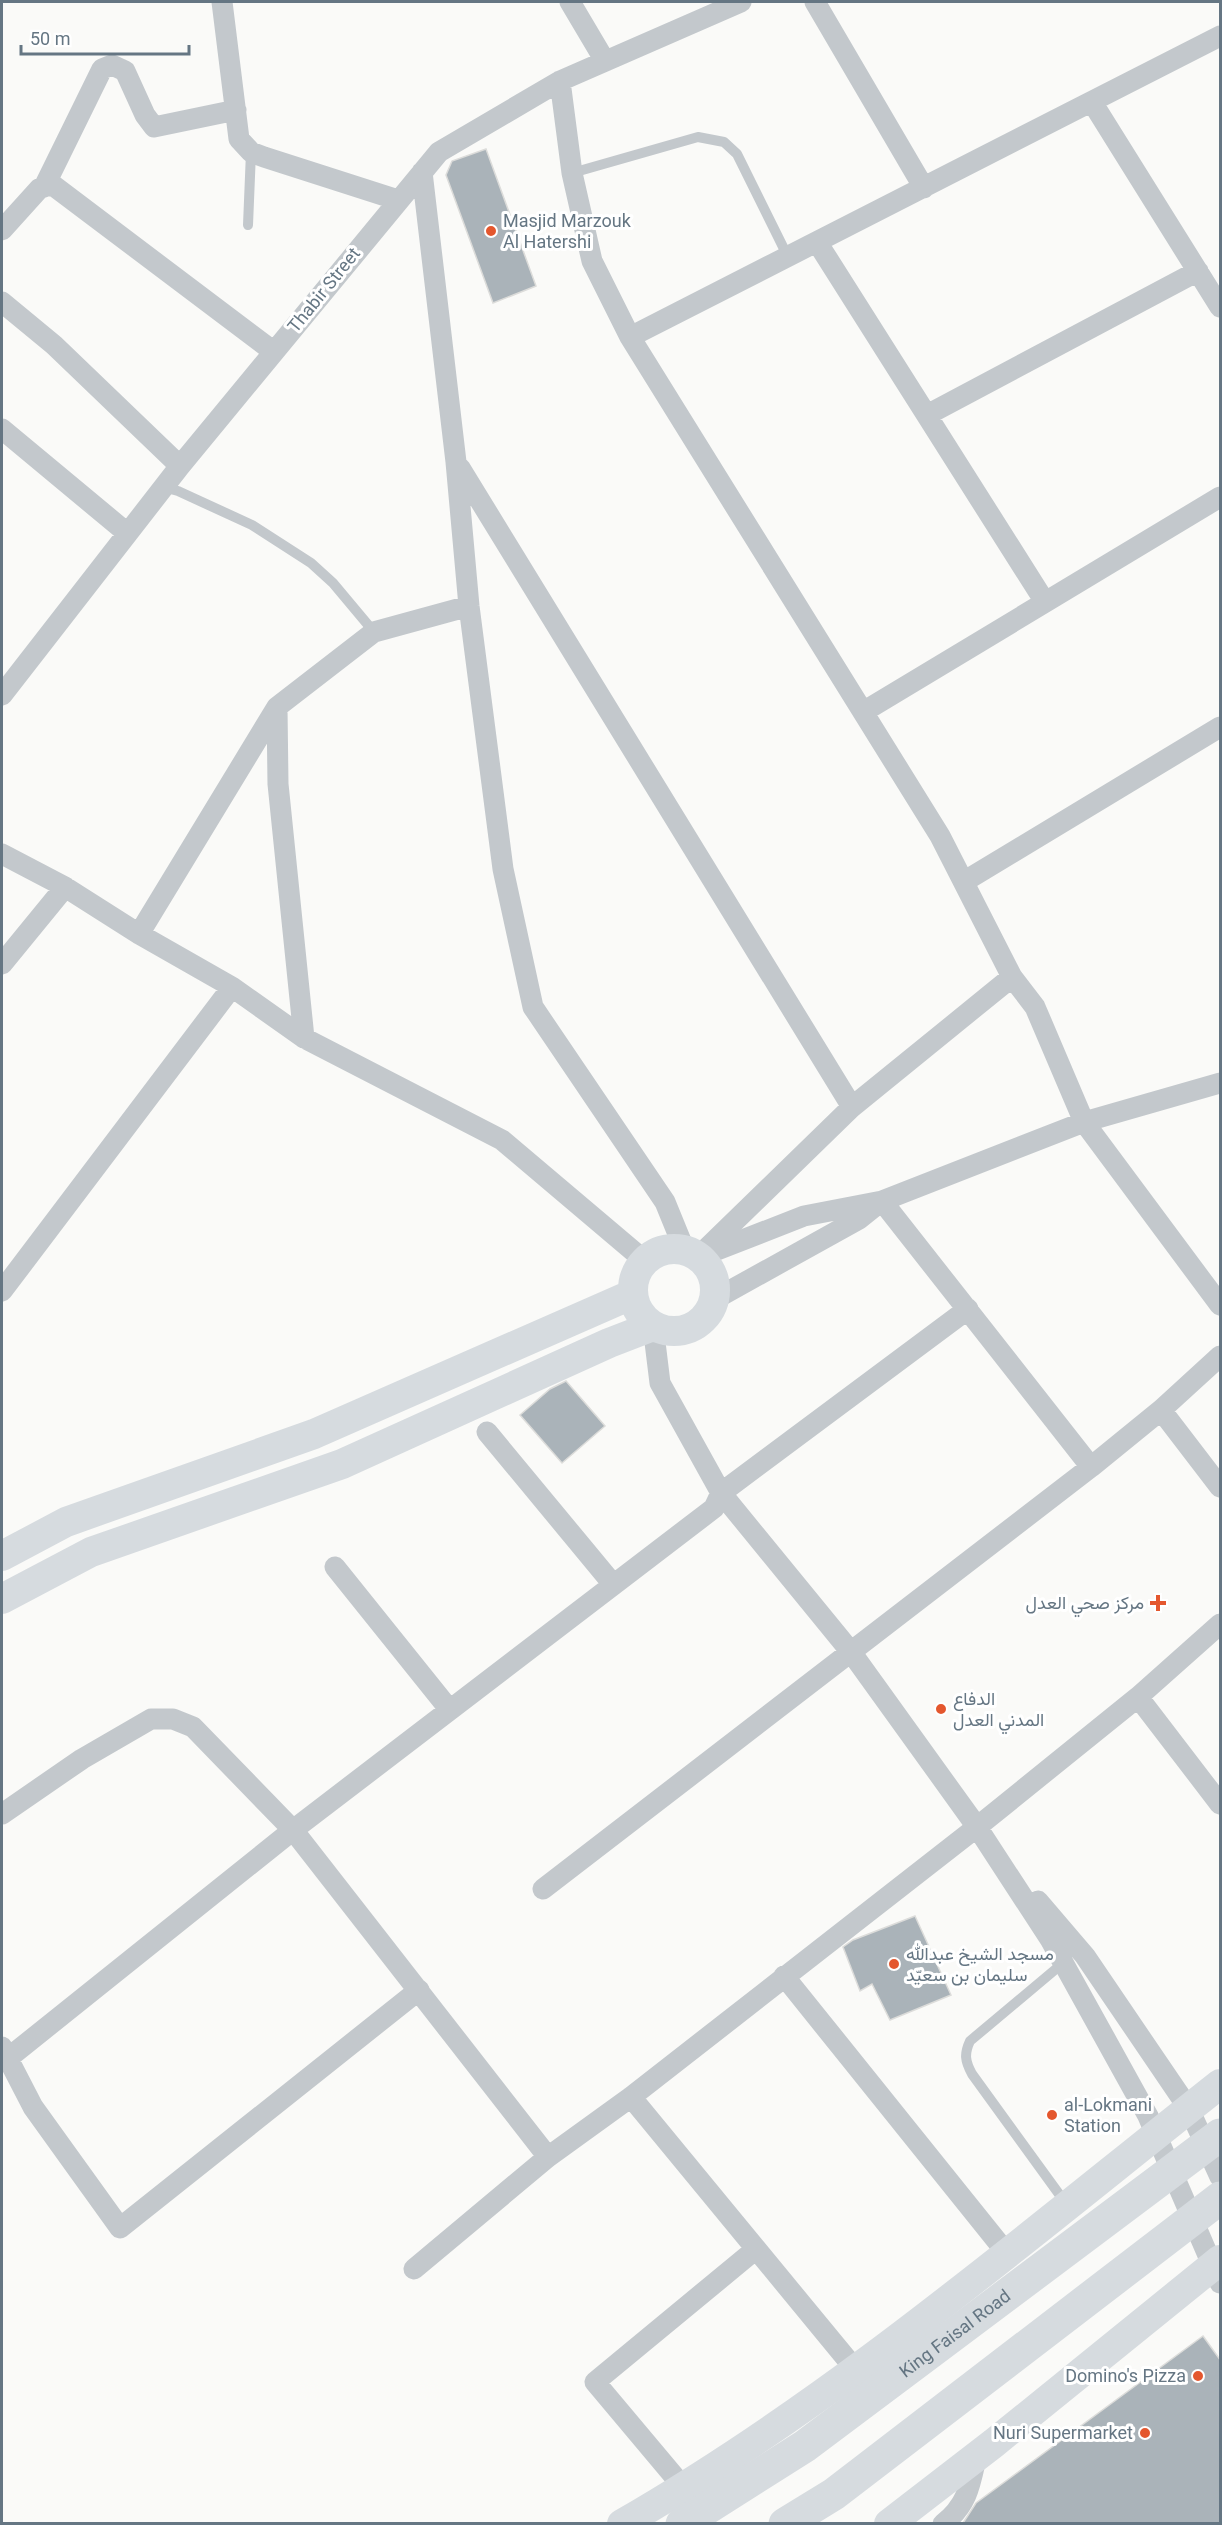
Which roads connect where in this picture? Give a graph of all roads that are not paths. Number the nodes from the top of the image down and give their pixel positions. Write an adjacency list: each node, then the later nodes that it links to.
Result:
1 (222, 2): 9 (street)
2 (570, 2): 6 (street)
3 (816, 2): 14 (street)
4 (729, 4): 6 (street, Thabir Street)
5 (1221, 36): 8 (street)
6 (604, 61): 7 (street, Thabir Street)
7 (560, 81): 11 (street, Thabir Street); 12 (street)
8 (1092, 102): 14 (street); 20 (street)
9 (236, 110): 10 (street); 13 (street)
10 (251, 152): 15 (street); 16 (lane)
11 (422, 172): 15 (street, Thabir Street); 27 (street)
12 (572, 173): 19 (lane); 23 (street)
13 (44, 187): 17 (street); 24 (street)
14 (924, 188): 18 (street)
15 (398, 200): 24 (street, Thabir Street)
16 (248, 225)
17 (2, 230)
18 (817, 242): 19 (street); 25 (street)
19 (788, 257): 23 (street)
20 (1198, 271): 22 (street); 25 (street)
21 (2, 302): 28 (street)
22 (1221, 307)
23 (630, 337): 37 (street)
24 (274, 352): 28 (street, Thabir Street)
25 (927, 415): 32 (street)
26 (2, 429): 31 (street)
27 (456, 462): 33 (street); 48 (street)
28 (180, 466): 29 (street, Thabir Street)
29 (163, 487): 31 (street, Thabir Street); 34 (lane)
30 (1221, 497): 32 (street)
31 (127, 533): 35 (street, Thabir Street)
32 (1045, 602): 37 (street)
33 (469, 606): 34 (street); 51 (street)
34 (374, 633): 36 (street)
35 (2, 695)
36 (277, 707): 42 (street); 46 (street)
37 (863, 712): 40 (street)
38 (1221, 727): 40 (street)
39 (2, 854): 41 (street)
40 (965, 881): 44 (street)
41 (64, 887): 42 (street); 43 (street)
42 (139, 934): 45 (street)
43 (2, 964)
44 (1012, 977): 48 (street); 49 (street)
45 (232, 987): 46 (street); 53 (street)
46 (304, 1038): 52 (street)
47 (1221, 1083): 49 (street)
48 (852, 1107): 51 (street)
49 (1084, 1122): 50 (street); 56 (street)
50 (882, 1201): 51 (street); 55 (street); 57 (street)
51 (692, 1254): 52 (street); 55 (street)
52 (645, 1261): 54 (street)
53 (2, 1291)
54 (633, 1294): 58 (street); 65 (street)
55 (715, 1299): 58 (street)
56 (1221, 1305)
57 (968, 1309): 62 (street); 64 (street)
58 (653, 1326): 64 (street); 68 (street)
59 (1221, 1356): 60 (street)
60 (1161, 1410): 62 (street); 63 (street)
61 (487, 1432): 67 (street)
62 (1091, 1467): 70 (street)
63 (1221, 1487)
64 (721, 1493): 67 (street); 70 (street)
65 (2, 1556)
66 (335, 1567): 72 (street)
67 (612, 1583): 72 (street)
68 (2, 1599)
69 (1221, 1624): 71 (street)
70 (851, 1652): 75 (street); 77 (street)
71 (1138, 1696): 73 (street); 75 (street)
72 (449, 1709): 76 (street)
73 (1221, 1804)
74 (2, 1814): 76 (street)
75 (977, 1827): 78 (street); 79 (street); 84 (street)
76 (293, 1830): 80 (street); 81 (street)
77 (543, 1889)
78 (1063, 1963): 86 (street); 90 (lane)
79 (784, 1976): 83 (street); 92 (street)
80 (419, 1990): 81 (street); 87 (street)
81 (4, 2053)
82 (1221, 2084): 84 (street)
83 (631, 2097): 87 (street); 91 (street)
84 (1189, 2109): 86 (street); 88 (street)
85 (1221, 2136): 100 (highway, King Faisal Road)
86 (1157, 2137): 90 (street); 94 (street)
87 (548, 2157): 93 (street)
88 (1221, 2177)
89 (1221, 2198): 101 (highway)
90 (1069, 2207): 92 (street)
91 (756, 2249): 95 (street); 97 (street)
92 (1009, 2256): 95 (street)
93 (414, 2269)
94 (1218, 2269): 96 (street)
95 (855, 2369): 97 (street)
96 (976, 2458): 98 (street); 102 (street)
97 (684, 2488): 99 (street)
98 (949, 2521)
99 (622, 2523)
100 (682, 2523)
101 (785, 2523)
102 (889, 2523)

